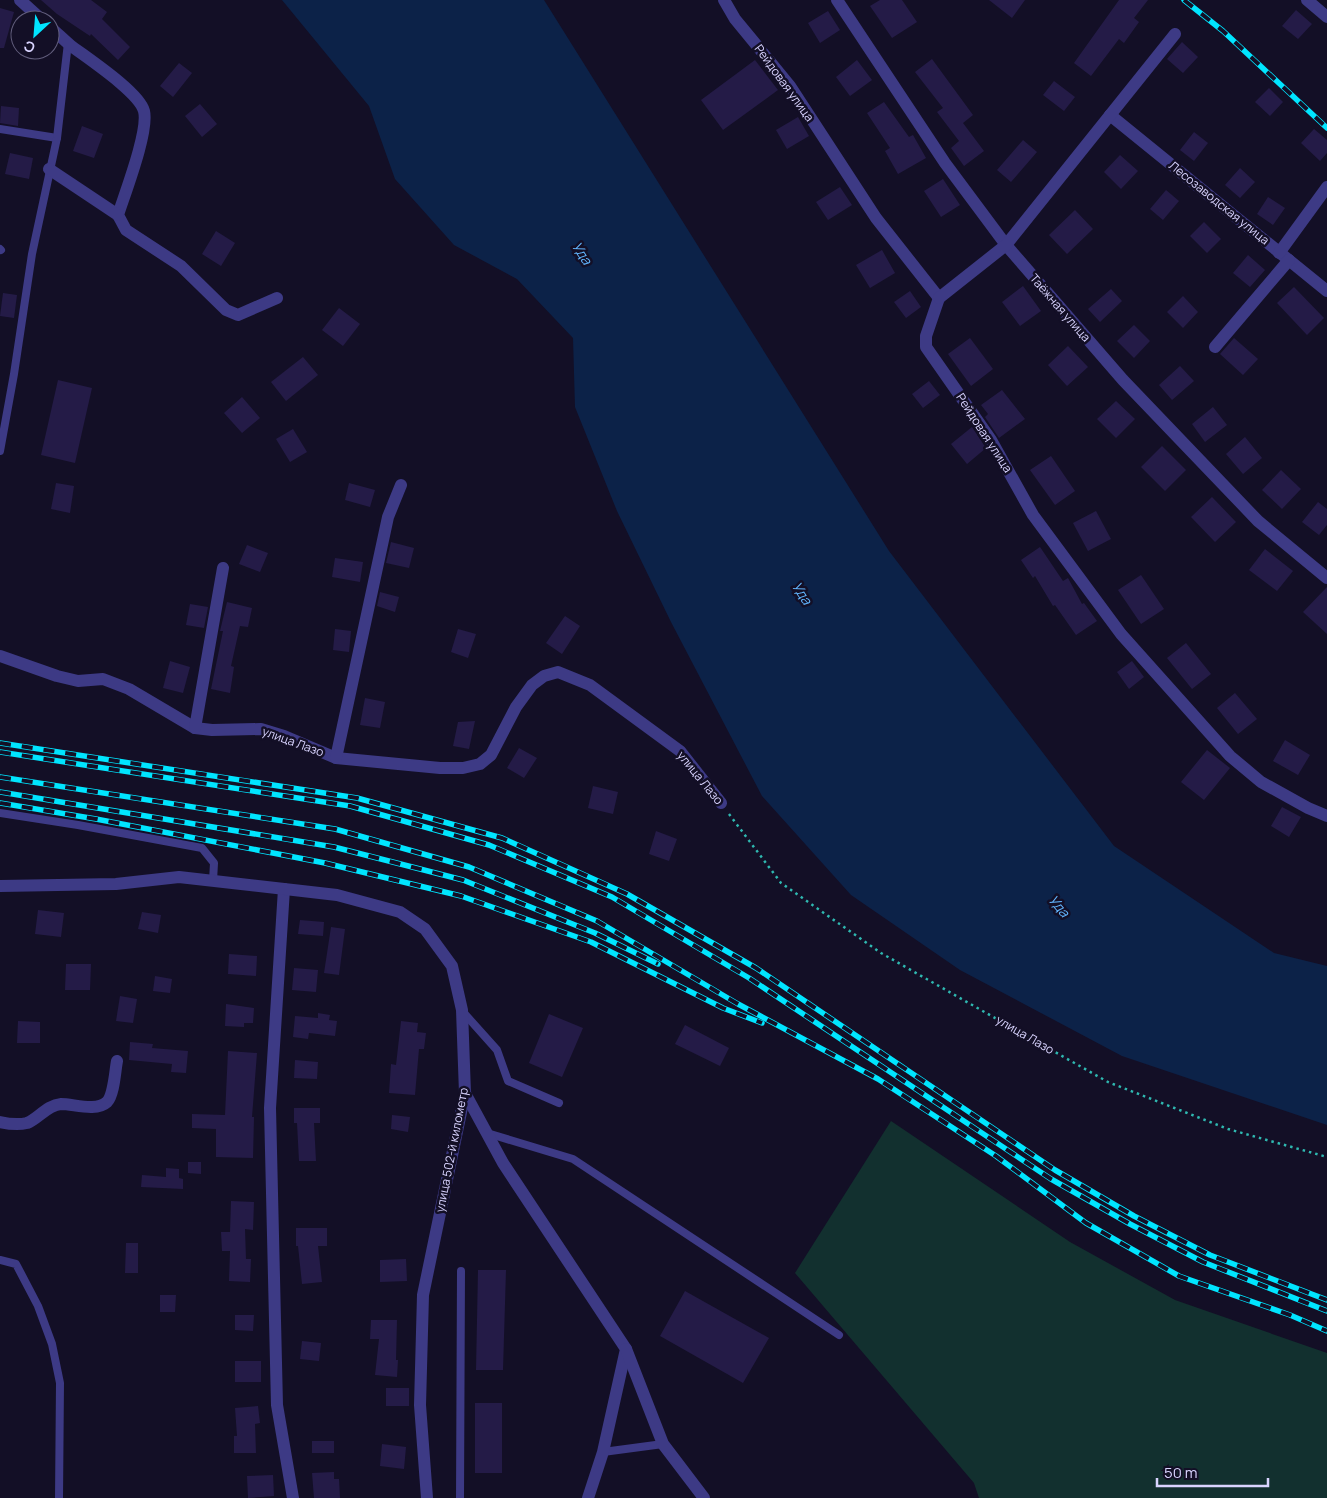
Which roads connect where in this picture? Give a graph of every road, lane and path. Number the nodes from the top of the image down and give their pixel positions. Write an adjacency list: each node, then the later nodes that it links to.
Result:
1 (20, 0): 5 (street)
2 (724, 0): 20 (street, Рейдовая улица)
3 (837, 0): 16 (street, Таёжная улица)
4 (1306, 0): 6 (street)
5 (31, 10)
6 (1327, 17)
7 (1175, 34): 10 (street)
8 (60, 36): 9 (street)
9 (68, 44): 12 (lane); 15 (street)
10 (1110, 115): 16 (street); 17 (street, Лесозаводская улица)
11 (0, 129): 12 (lane)
12 (56, 138): 13 (lane)
13 (49, 169): 15 (street); 22 (lane)
14 (1327, 187): 17 (street)
15 (118, 214): 19 (street)
16 (1006, 245): 20 (street); 25 (street, Таёжная улица)
17 (1284, 257): 18 (street, Лесозаводская улица); 21 (street)
18 (1327, 292)
19 (277, 298)
20 (939, 298): 31 (street, Рейдовая улица)
21 (1215, 347)
22 (0, 451)
23 (401, 485): 28 (street)
24 (223, 568): 27 (street)
25 (1327, 578)
26 (0, 656): 27 (street, улица Лазо)
27 (195, 728): 28 (street, улица Лазо)
28 (336, 758): 29 (street, улица Лазо)
29 (721, 803): 41 (path, улица Лазо)
30 (0, 813): 32 (lane)
31 (1327, 816)
32 (213, 881): 33 (street, улица 502-й километр); 34 (street, улица 502-й километр)
33 (0, 886)
34 (284, 889): 35 (street, улица 502-й километр); 49 (street)
35 (462, 1010): 37 (street, улица 502-й километр); 38 (lane)
36 (116, 1061): 39 (street)
37 (465, 1093): 40 (street); 50 (street, улица 502-й километр)
38 (559, 1103)
39 (0, 1122)
40 (487, 1133): 44 (lane); 45 (street)
41 (1327, 1157)
42 (0, 1260): 48 (lane)
43 (461, 1271): 51 (lane)
44 (839, 1334)
45 (626, 1349): 46 (street); 47 (street)
46 (662, 1444): 47 (lane); 53 (street)
47 (603, 1452): 52 (street)
48 (60, 1498)
49 (293, 1498)
50 (427, 1498)
51 (460, 1498)
52 (588, 1498)
53 (704, 1498)

